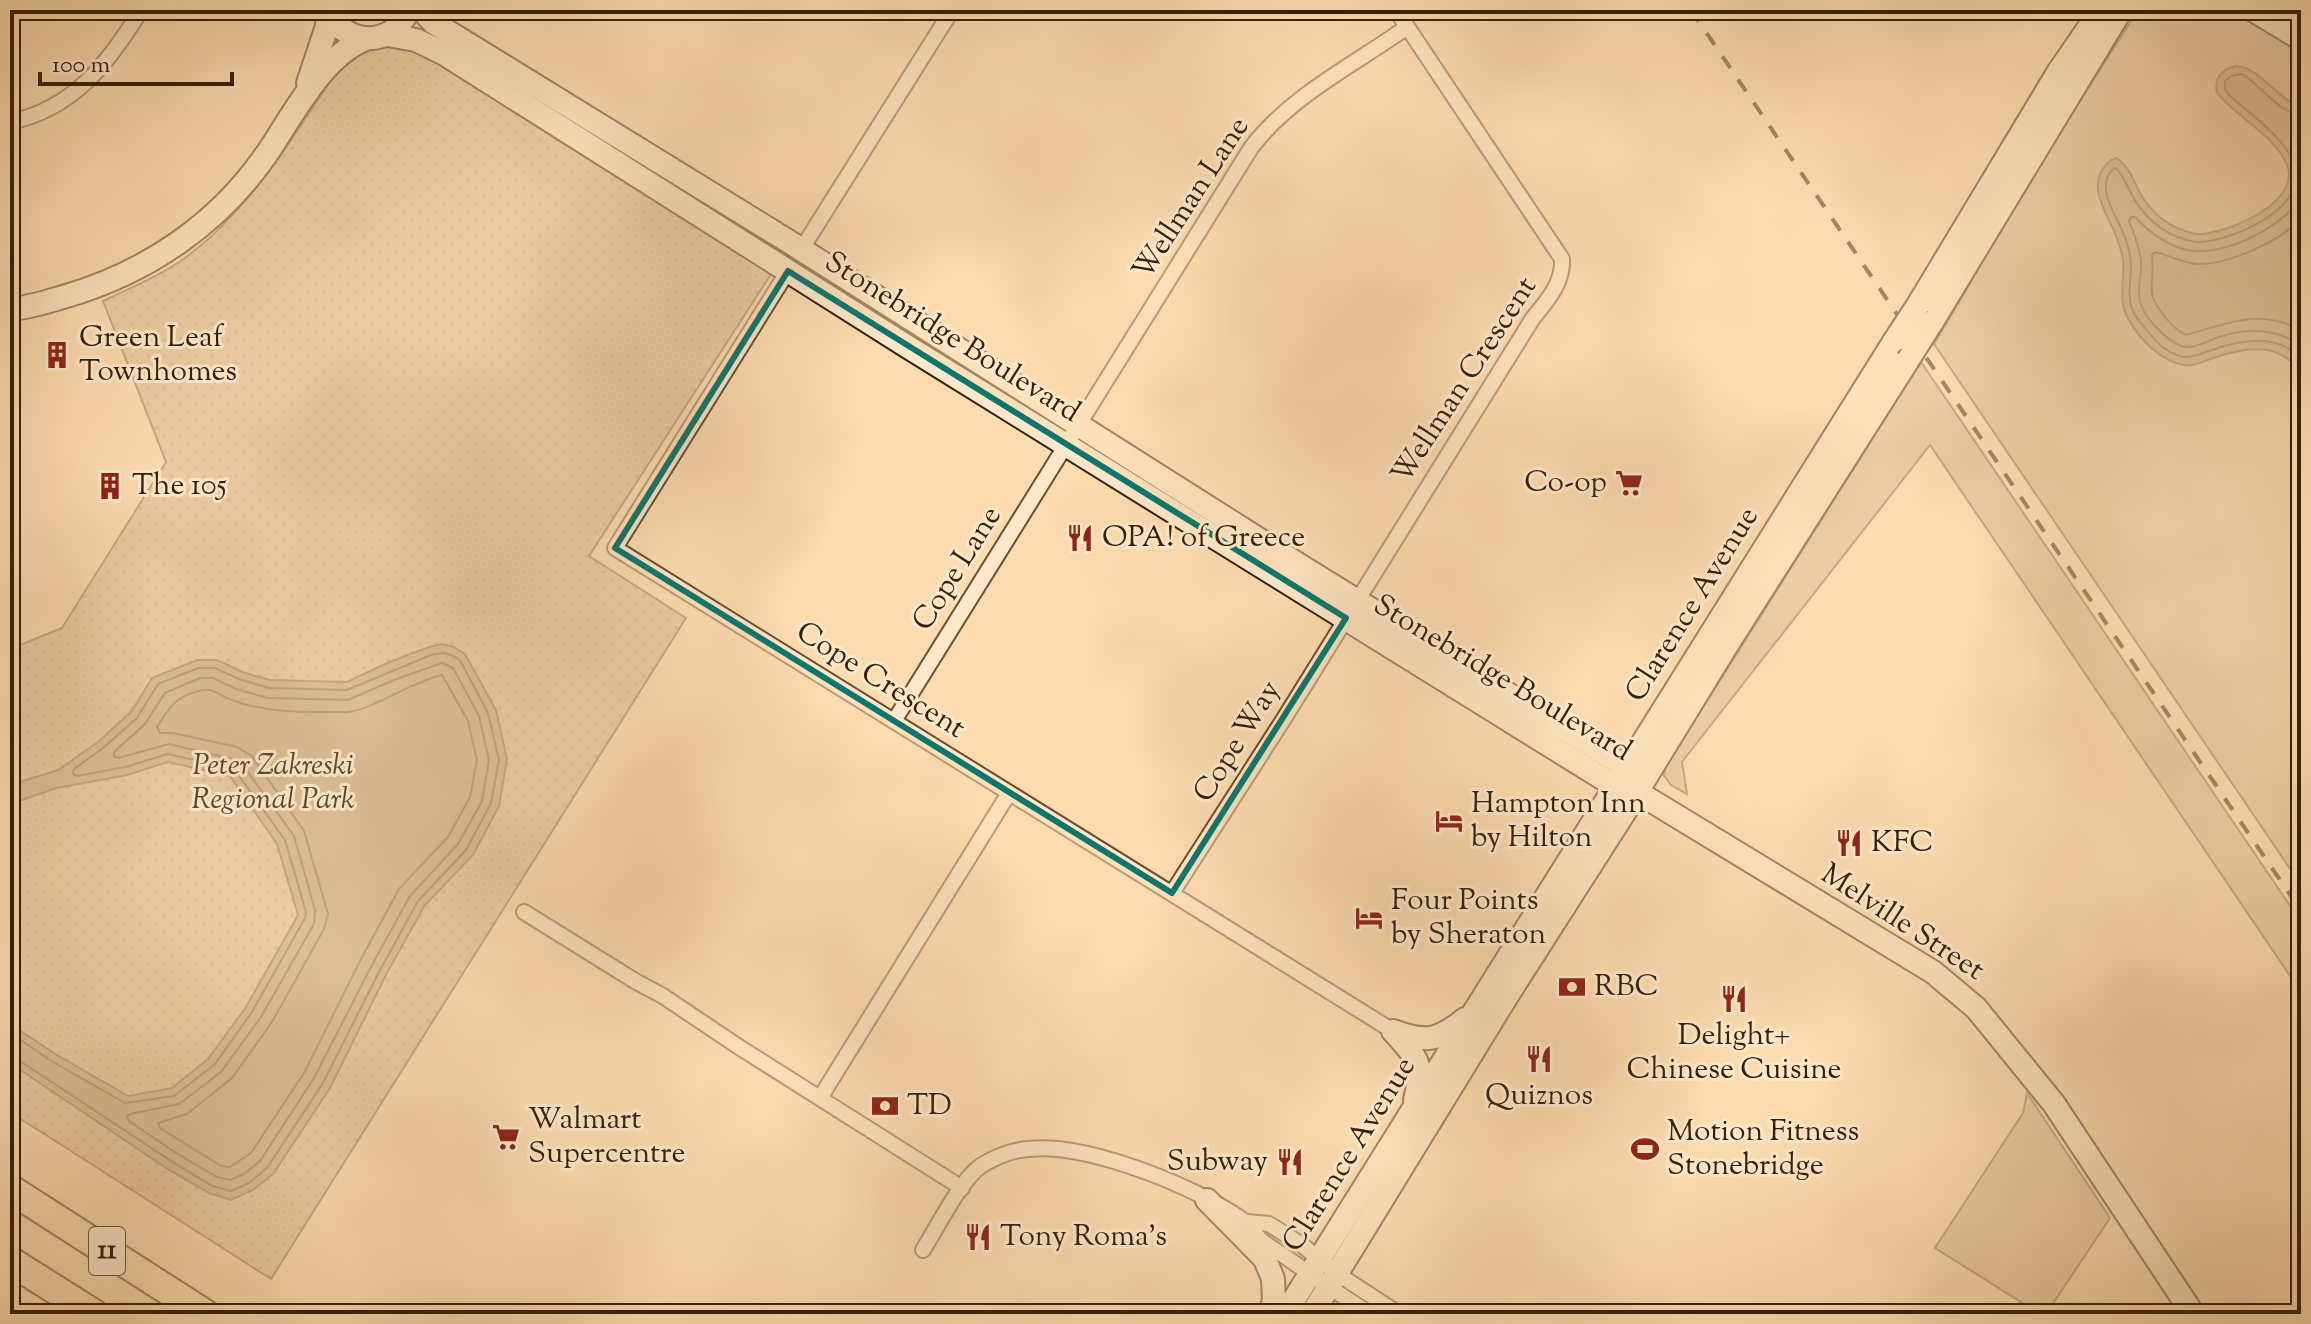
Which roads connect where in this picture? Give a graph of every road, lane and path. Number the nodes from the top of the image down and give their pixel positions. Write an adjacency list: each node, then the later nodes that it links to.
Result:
1 (141, 10): 14 (street)
2 (408, 10): 11 (main road)
3 (422, 10): 15 (main road, Stonebridge Boulevard)
4 (952, 10): 15 (street)
5 (1396, 10): 10 (street, Wellman Crescent)
6 (2101, 10): 18 (main road, Clarence Avenue)
7 (2121, 10): 18 (main road, Clarence Avenue)
8 (2253, 10): 12 (main road)
9 (328, 11): 11 (main road, Stonebridge Boulevard); 13 (main road)
10 (1407, 27): 19 (street, Wellman Lane); 20 (street, Wellman Crescent)
11 (376, 37): 13 (main road); 16 (main road, Stonebridge Boulevard)
12 (2301, 39)
13 (302, 99): 17 (main road)
14 (10, 122)
15 (801, 250): 19 (main road, Stonebridge Boulevard)
16 (788, 271): 19 (main road, Stonebridge Boulevard); 21 (street, Cope Crescent)
17 (10, 309)
18 (1925, 314): 22 (main road, Clarence Avenue, bridge); 23 (main road, Clarence Avenue, bridge)
19 (1072, 434): 20 (main road, Stonebridge Boulevard); 21 (street, Cope Lane)
20 (1351, 610): 22 (main road, Stonebridge Boulevard); 25 (street, Cope Way)
21 (894, 721): 24 (street, Cope Crescent)
22 (1620, 777): 23 (main road, Stonebridge Boulevard); 27 (main road, Clarence Avenue)
23 (1637, 792): 36 (main road, Clarence Avenue); 44 (main road, Melville Street)
24 (1009, 793): 25 (street, Cope Crescent); 29 (street)
25 (1172, 893): 28 (street, Cope Crescent)
26 (524, 912): 29 (street)
27 (1476, 1010): 28 (main road); 30 (main road, Clarence Avenue)
28 (1393, 1031): 30 (main road)
29 (820, 1098): 31 (street)
30 (1413, 1111): 36 (main road, Clarence Avenue)
31 (962, 1188): 33 (street); 34 (street)
32 (10, 1189): 38 (highway, 11)
33 (1207, 1200): 36 (street); 39 (main road)
34 (923, 1250)
35 (10, 1261): 37 (highway, 11)
36 (1323, 1274): 40 (main road, Clarence Avenue); 41 (main road, Clarence Avenue); 42 (street); 43 (street)
37 (94, 1314)
38 (205, 1314)
39 (1271, 1314)
40 (1285, 1314)
41 (1312, 1314)
42 (1371, 1314)
43 (1399, 1314)
44 (2193, 1314)

